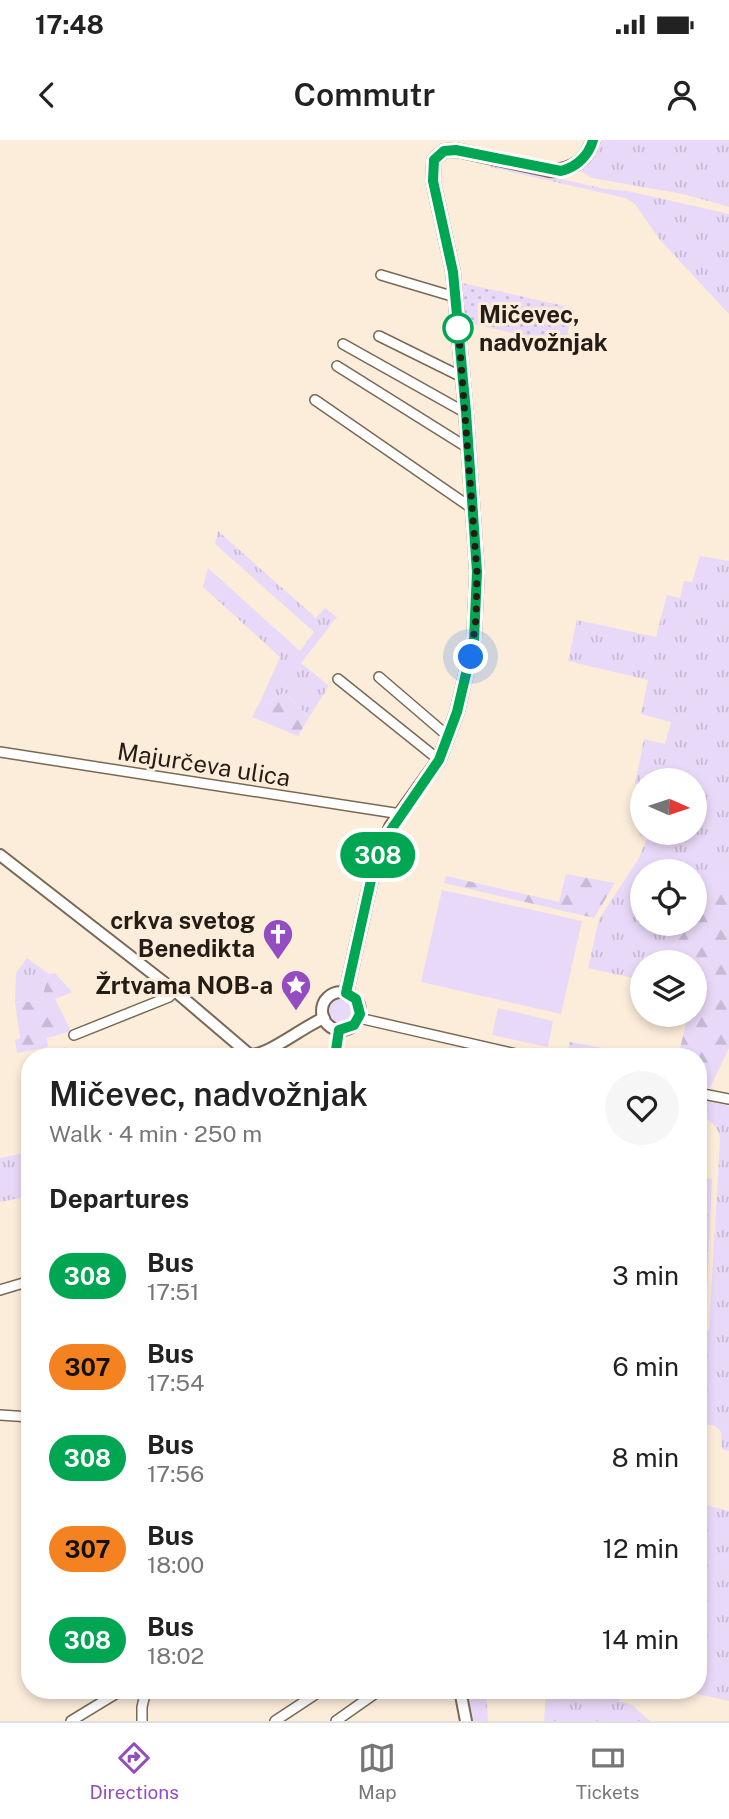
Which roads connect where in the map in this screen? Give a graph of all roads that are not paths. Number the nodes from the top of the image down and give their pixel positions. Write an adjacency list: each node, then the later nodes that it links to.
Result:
1 (593, 140): 3 (main road)
2 (382, 275): 3 (street)
3 (455, 297): 7 (main road)
4 (379, 336): 7 (street)
5 (342, 344): 9 (street)
6 (337, 366): 10 (street)
7 (462, 377): 9 (main road)
8 (315, 400): 11 (street)
9 (466, 412): 10 (main road)
10 (468, 448): 11 (main road)
11 (473, 509): 14 (main road)
12 (379, 677): 14 (street)
13 (338, 679): 16 (street)
14 (449, 737): 16 (main road)
15 (0, 752): 17 (street, Majurčeva ulica)
16 (439, 760): 17 (main road)
17 (401, 814): 20 (main road)
18 (0, 855): 19 (street)
19 (175, 991): 24 (street); 25 (street)
20 (346, 993): 21 (street); 22 (street)
21 (324, 1018): 23 (street); 26 (street)
22 (359, 1018): 23 (street); 28 (street)
23 (339, 1030): 27 (street)
24 (74, 1035)
25 (242, 1048)
26 (272, 1048)
27 (336, 1048)
28 (490, 1048)
29 (707, 1095): 30 (street)
30 (729, 1099)
31 (21, 1284): 32 (street)
32 (0, 1290)
33 (0, 1415): 34 (street)
34 (21, 1416)
35 (107, 1699): 40 (street)
36 (144, 1699): 41 (street)
37 (308, 1699): 42 (street)
38 (367, 1699): 43 (street)
39 (462, 1699): 44 (street)
40 (71, 1721)
41 (142, 1721)
42 (275, 1721)
43 (336, 1721)
44 (466, 1721)

